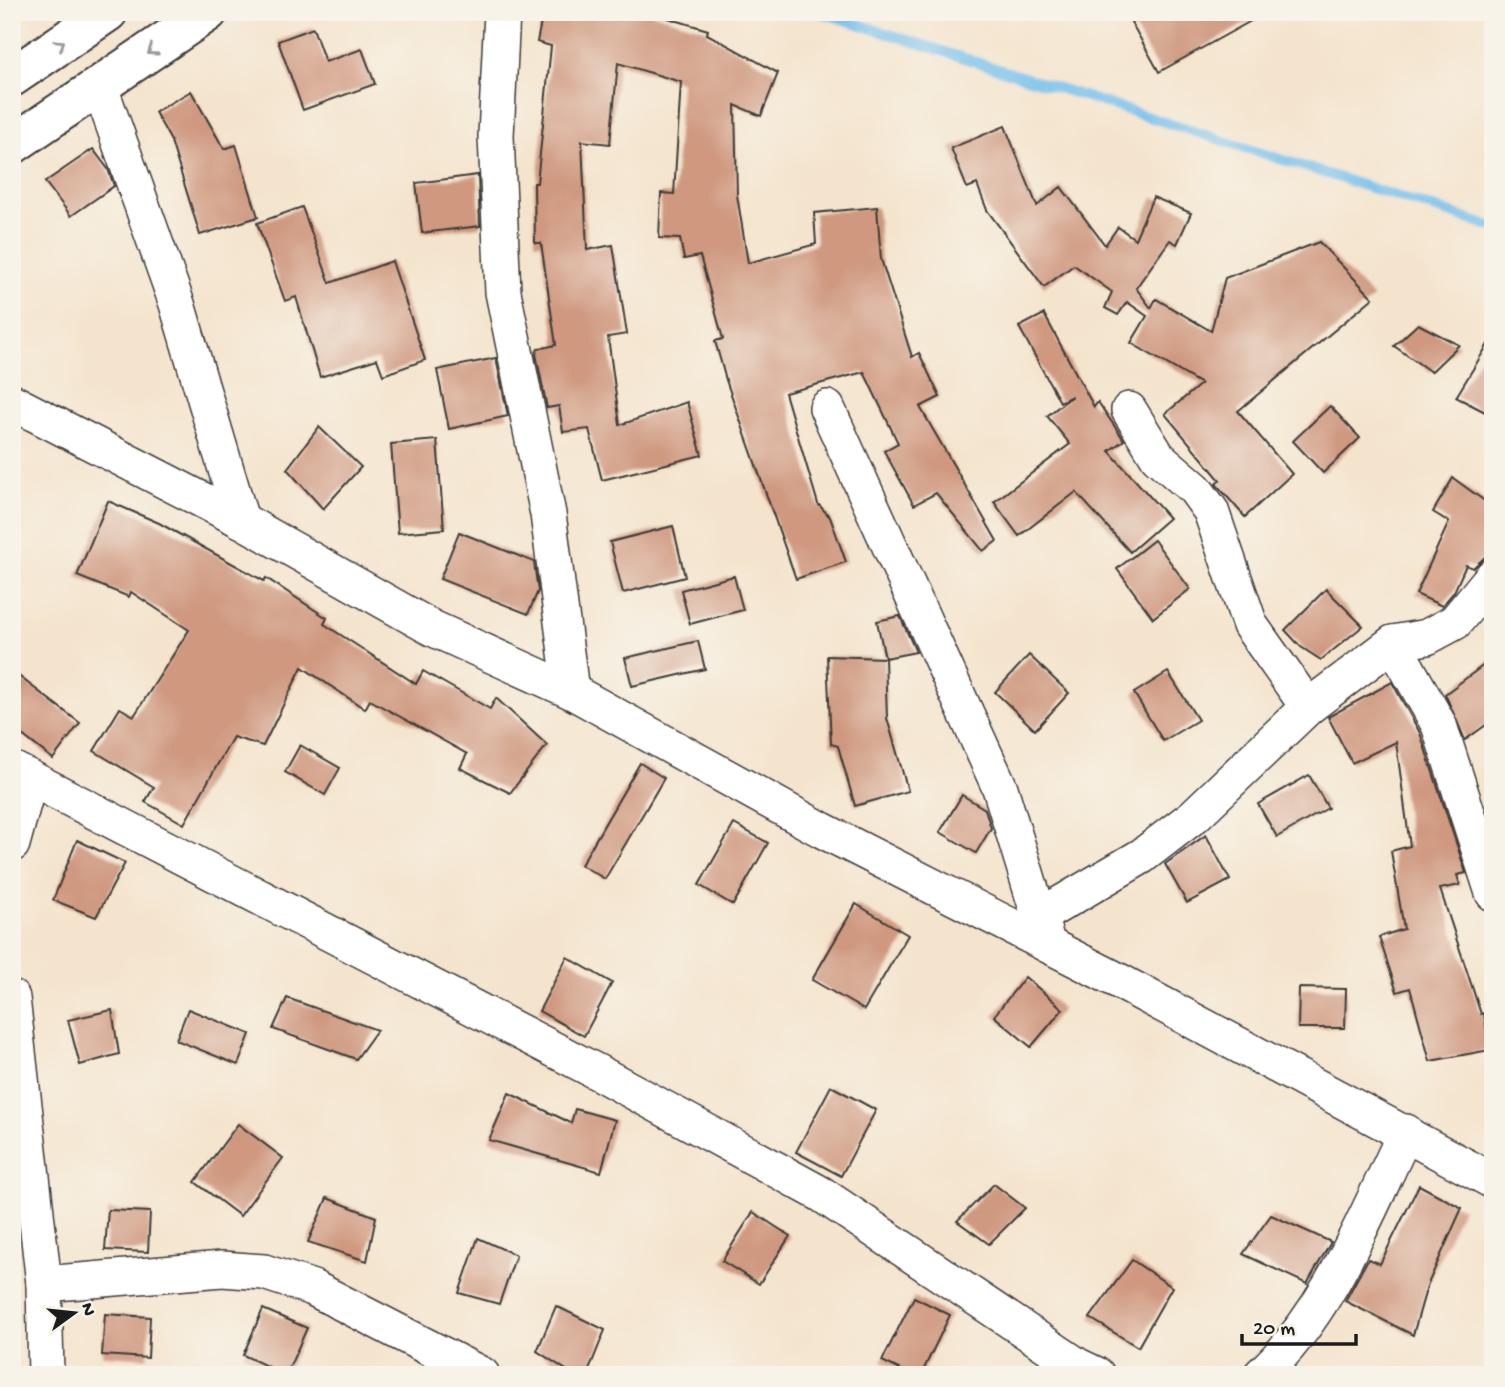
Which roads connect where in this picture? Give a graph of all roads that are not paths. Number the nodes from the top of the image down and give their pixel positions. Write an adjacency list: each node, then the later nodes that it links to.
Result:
1 (108, 12): 4 (street, one-way to 1)
2 (208, 12): 5 (street, one-way to 5)
3 (502, 12): 13 (street)
4 (12, 77)
5 (100, 87): 6 (street); 10 (street)
6 (12, 145)
7 (12, 402): 10 (street)
8 (827, 408): 18 (street)
9 (1129, 410): 14 (street)
10 (241, 520): 13 (street)
11 (1493, 576): 12 (street)
12 (1393, 643): 14 (street); 17 (street)
13 (571, 691): 18 (street)
14 (1308, 707): 18 (street)
15 (21, 774): 16 (street); 25 (street)
16 (12, 844)
17 (1493, 893)
18 (1044, 931): 20 (street)
19 (12, 998): 22 (street)
20 (1406, 1132): 21 (street); 26 (street)
21 (1493, 1181)
22 (44, 1284): 23 (street); 24 (street)
23 (46, 1375)
24 (482, 1375)
25 (1097, 1375)
26 (1261, 1375)

